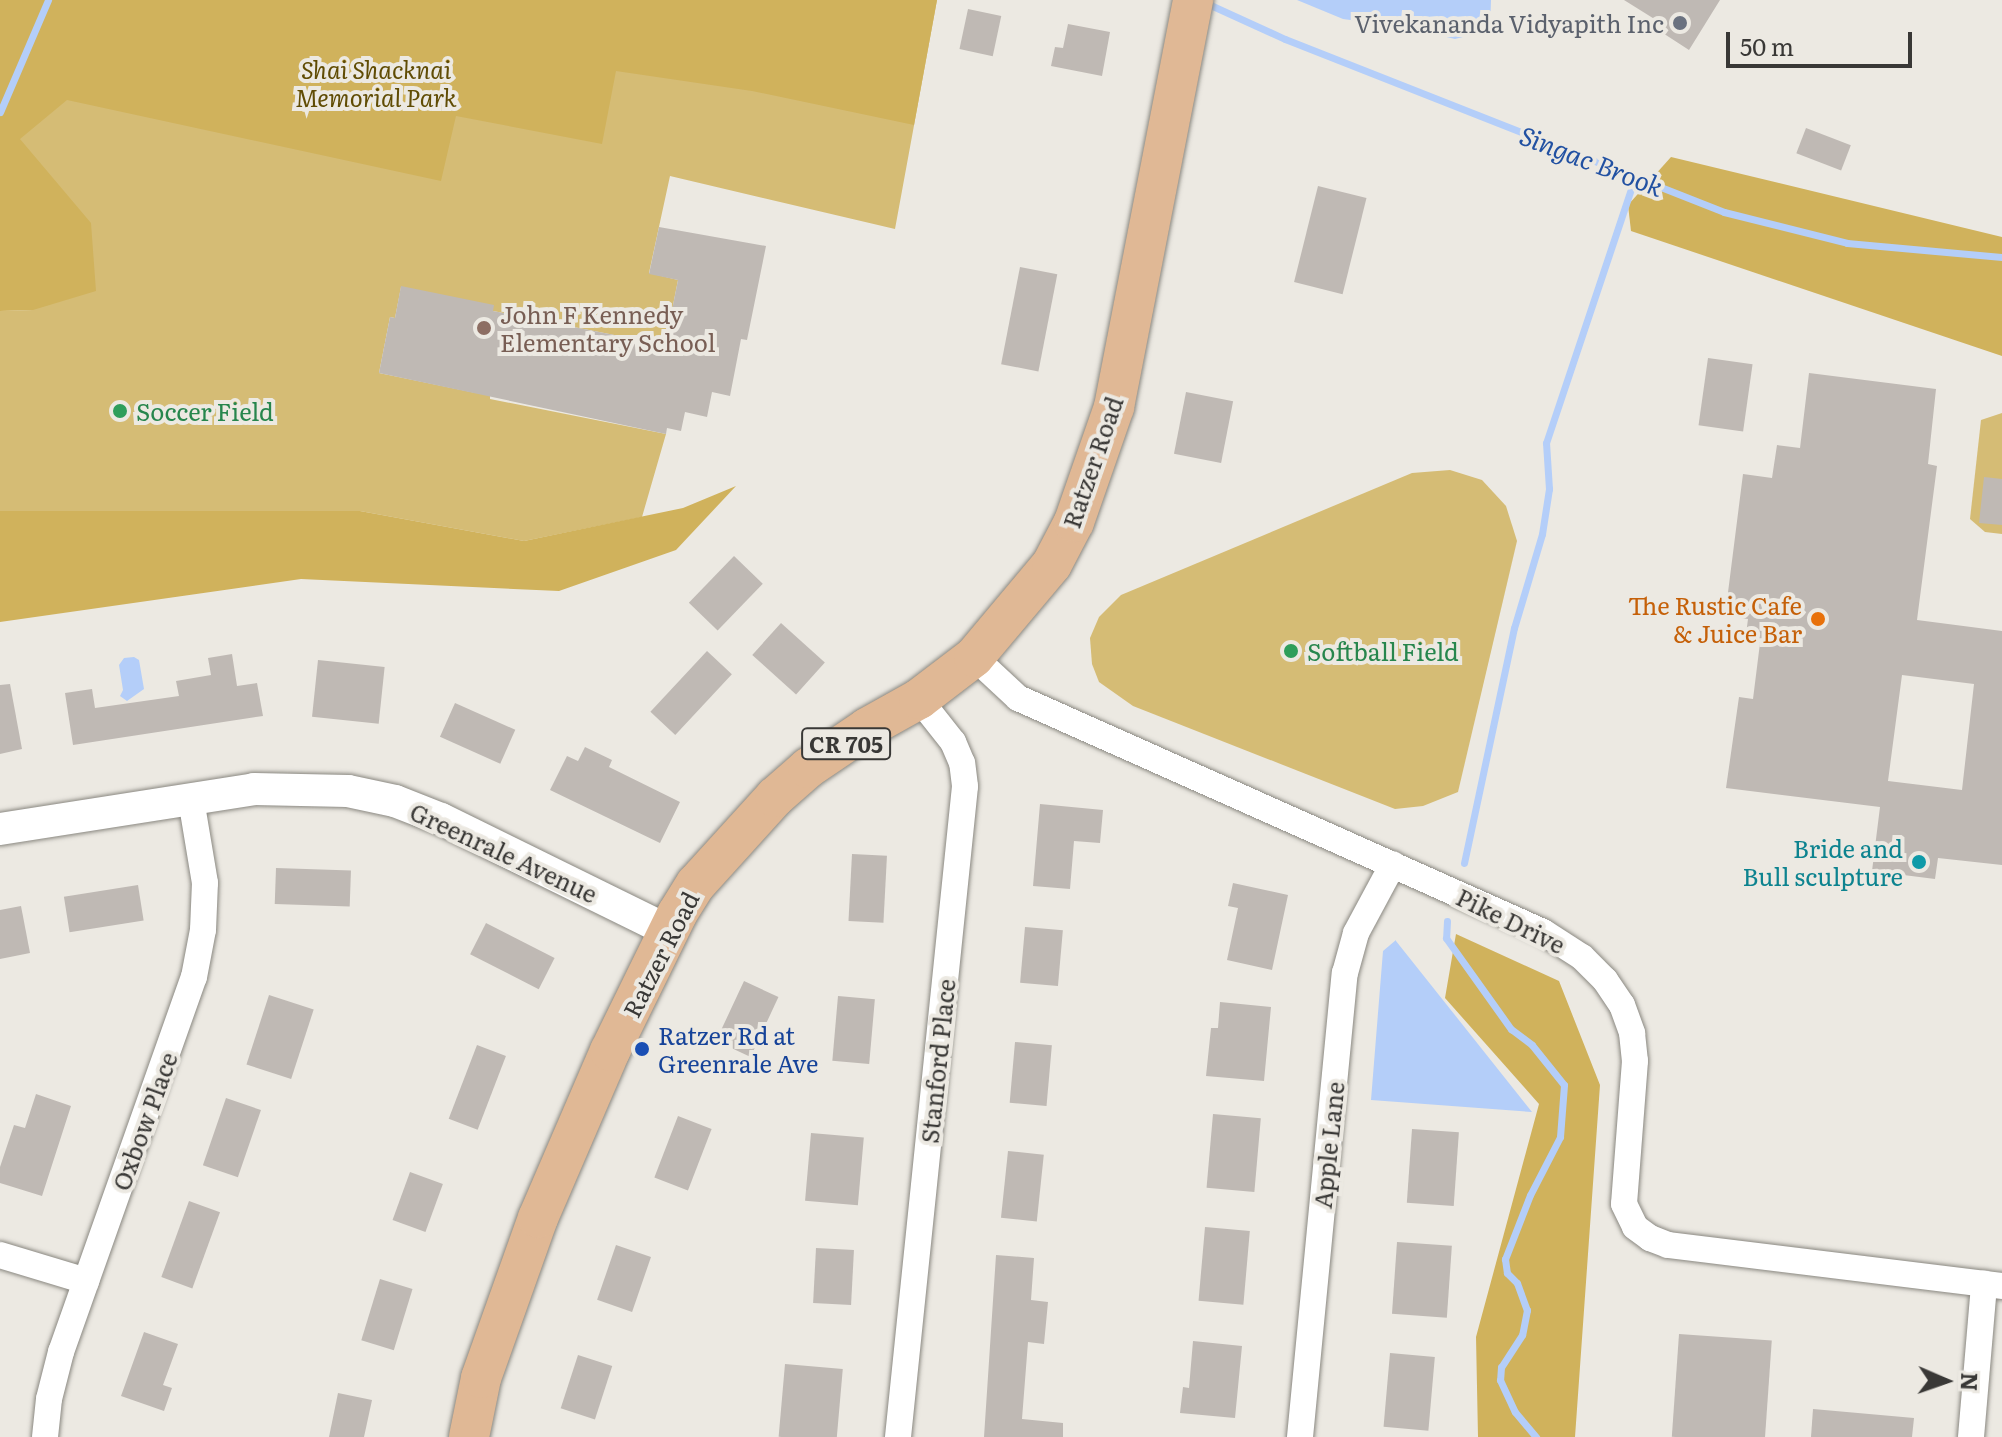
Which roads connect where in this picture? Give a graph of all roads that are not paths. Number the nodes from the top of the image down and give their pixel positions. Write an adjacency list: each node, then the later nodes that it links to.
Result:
1 (1193, 0): 2 (main road, Ratzer Road / CR 705)
2 (974, 657): 3 (main road, Ratzer Road / CR 705); 6 (street, Pike Drive)
3 (919, 699): 7 (main road, Ratzer Road / CR 705); 13 (street, Stanford Place)
4 (191, 799): 5 (street, Greenrale Avenue); 7 (street, Greenrale Avenue); 9 (street, Oxbow Place)
5 (0, 829)
6 (1393, 864): 10 (street, Pike Drive); 14 (street, Apple Lane)
7 (669, 931): 12 (main road, Ratzer Road / CR 705)
8 (0, 1255): 9 (street)
9 (86, 1281): 11 (street, Oxbow Place)
10 (1993, 1285): 15 (street)
11 (45, 1437)
12 (469, 1437)
13 (898, 1437)
14 (1300, 1437)
15 (1971, 1437)

